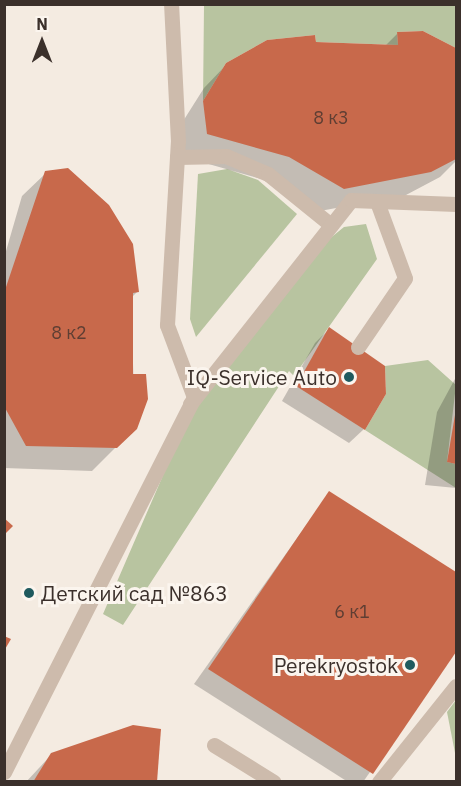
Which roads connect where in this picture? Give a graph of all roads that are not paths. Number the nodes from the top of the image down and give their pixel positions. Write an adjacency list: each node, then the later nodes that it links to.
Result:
1 (171, 4): 2 (lane)
2 (177, 157): 5 (lane); 7 (lane)
3 (377, 202): 4 (lane); 5 (lane); 6 (lane)
4 (456, 204)
5 (331, 225): 7 (lane)
6 (358, 347)
7 (180, 416): 10 (lane)
8 (456, 686): 12 (lane)
9 (214, 745): 11 (lane)
10 (4, 772)
11 (274, 782)
12 (379, 782)

